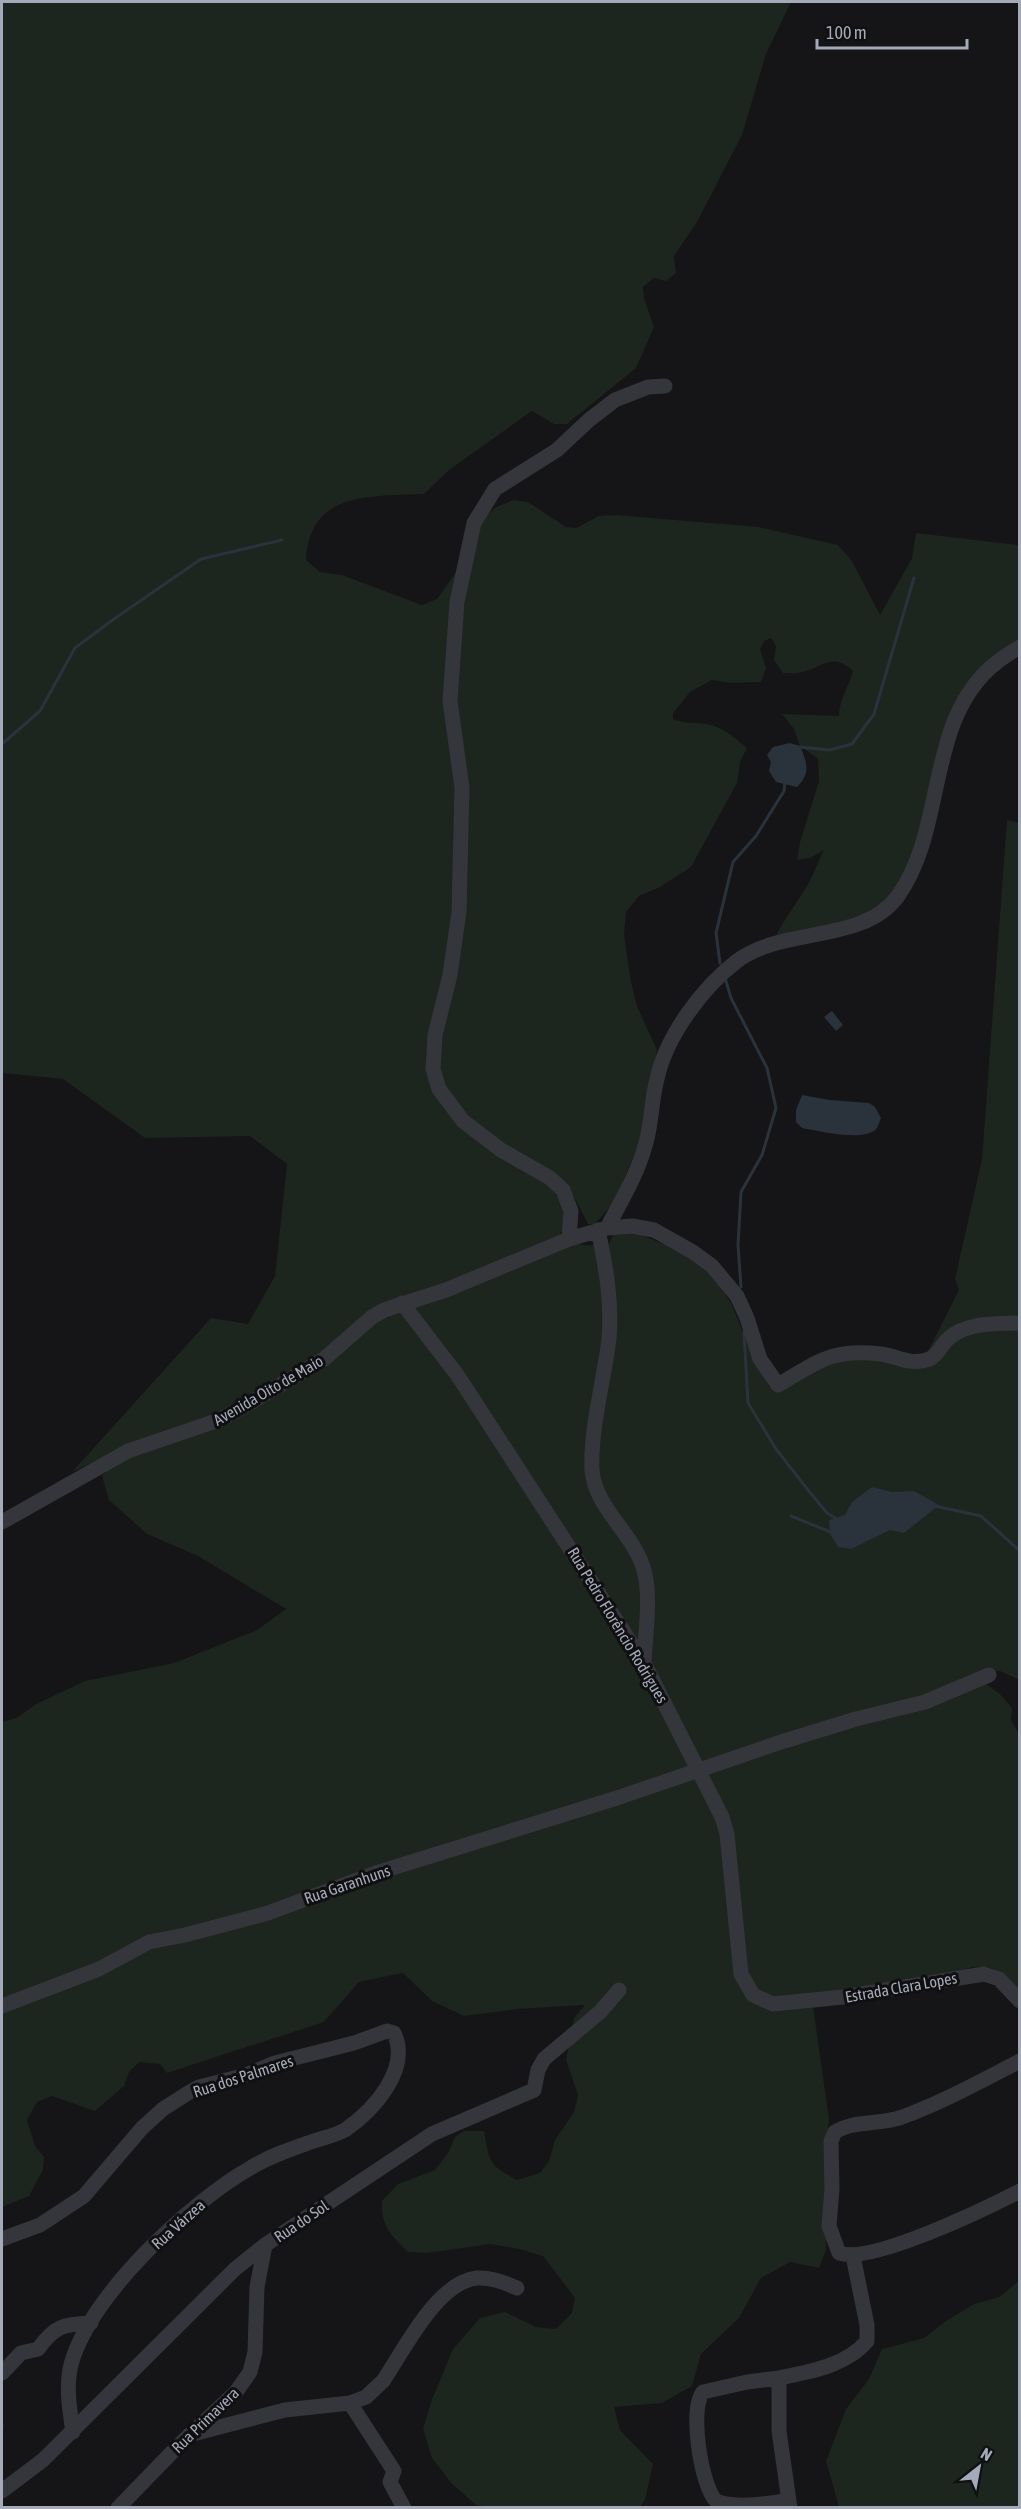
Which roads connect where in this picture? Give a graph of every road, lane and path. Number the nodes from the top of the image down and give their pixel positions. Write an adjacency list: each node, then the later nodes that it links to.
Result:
1 (665, 386): 4 (street)
2 (1020, 647): 3 (street)
3 (602, 1229): 4 (street, Avenida Oito de Maio); 6 (street, Avenida Oito de Maio); 8 (street)
4 (569, 1239): 5 (street, Avenida Oito de Maio)
5 (402, 1303): 7 (street, Avenida Oito de Maio); 8 (street, Rua Pedro Florêncio Rodrigues)
6 (1020, 1323)
7 (2, 1522)
8 (644, 1663): 10 (street, Rua Pedro Florêncio Rodrigues)
9 (989, 1675): 10 (street, Rua Garanhuns)
10 (697, 1770): 13 (street, Rua Pedro Florêncio Rodrigues); 14 (street, Rua Garanhuns)
11 (619, 1990): 19 (street, Rua do Sol)
12 (1020, 2001): 13 (street, Estrada Clara Lopes)
13 (772, 2004)
14 (2, 2006)
15 (390, 2030): 18 (street, Rua dos Palmares); 22 (street, Rua Várzea)
16 (1020, 2061): 20 (street)
17 (1020, 2191): 20 (street)
18 (2, 2239)
19 (265, 2245): 26 (street, Rua do Sol); 27 (street, Rua Primavera)
20 (846, 2255): 24 (street)
21 (517, 2288): 25 (street)
22 (91, 2323): 23 (street); 26 (street, Rua Várzea)
23 (2, 2373)
24 (779, 2378): 29 (street); 30 (street)
25 (350, 2403): 27 (street); 32 (street)
26 (73, 2432): 28 (street, Rua do Sol)
27 (189, 2435): 31 (street, Rua Primavera)
28 (2, 2491)
29 (709, 2504): 30 (street)
30 (789, 2504)
31 (118, 2508)
32 (404, 2508)

